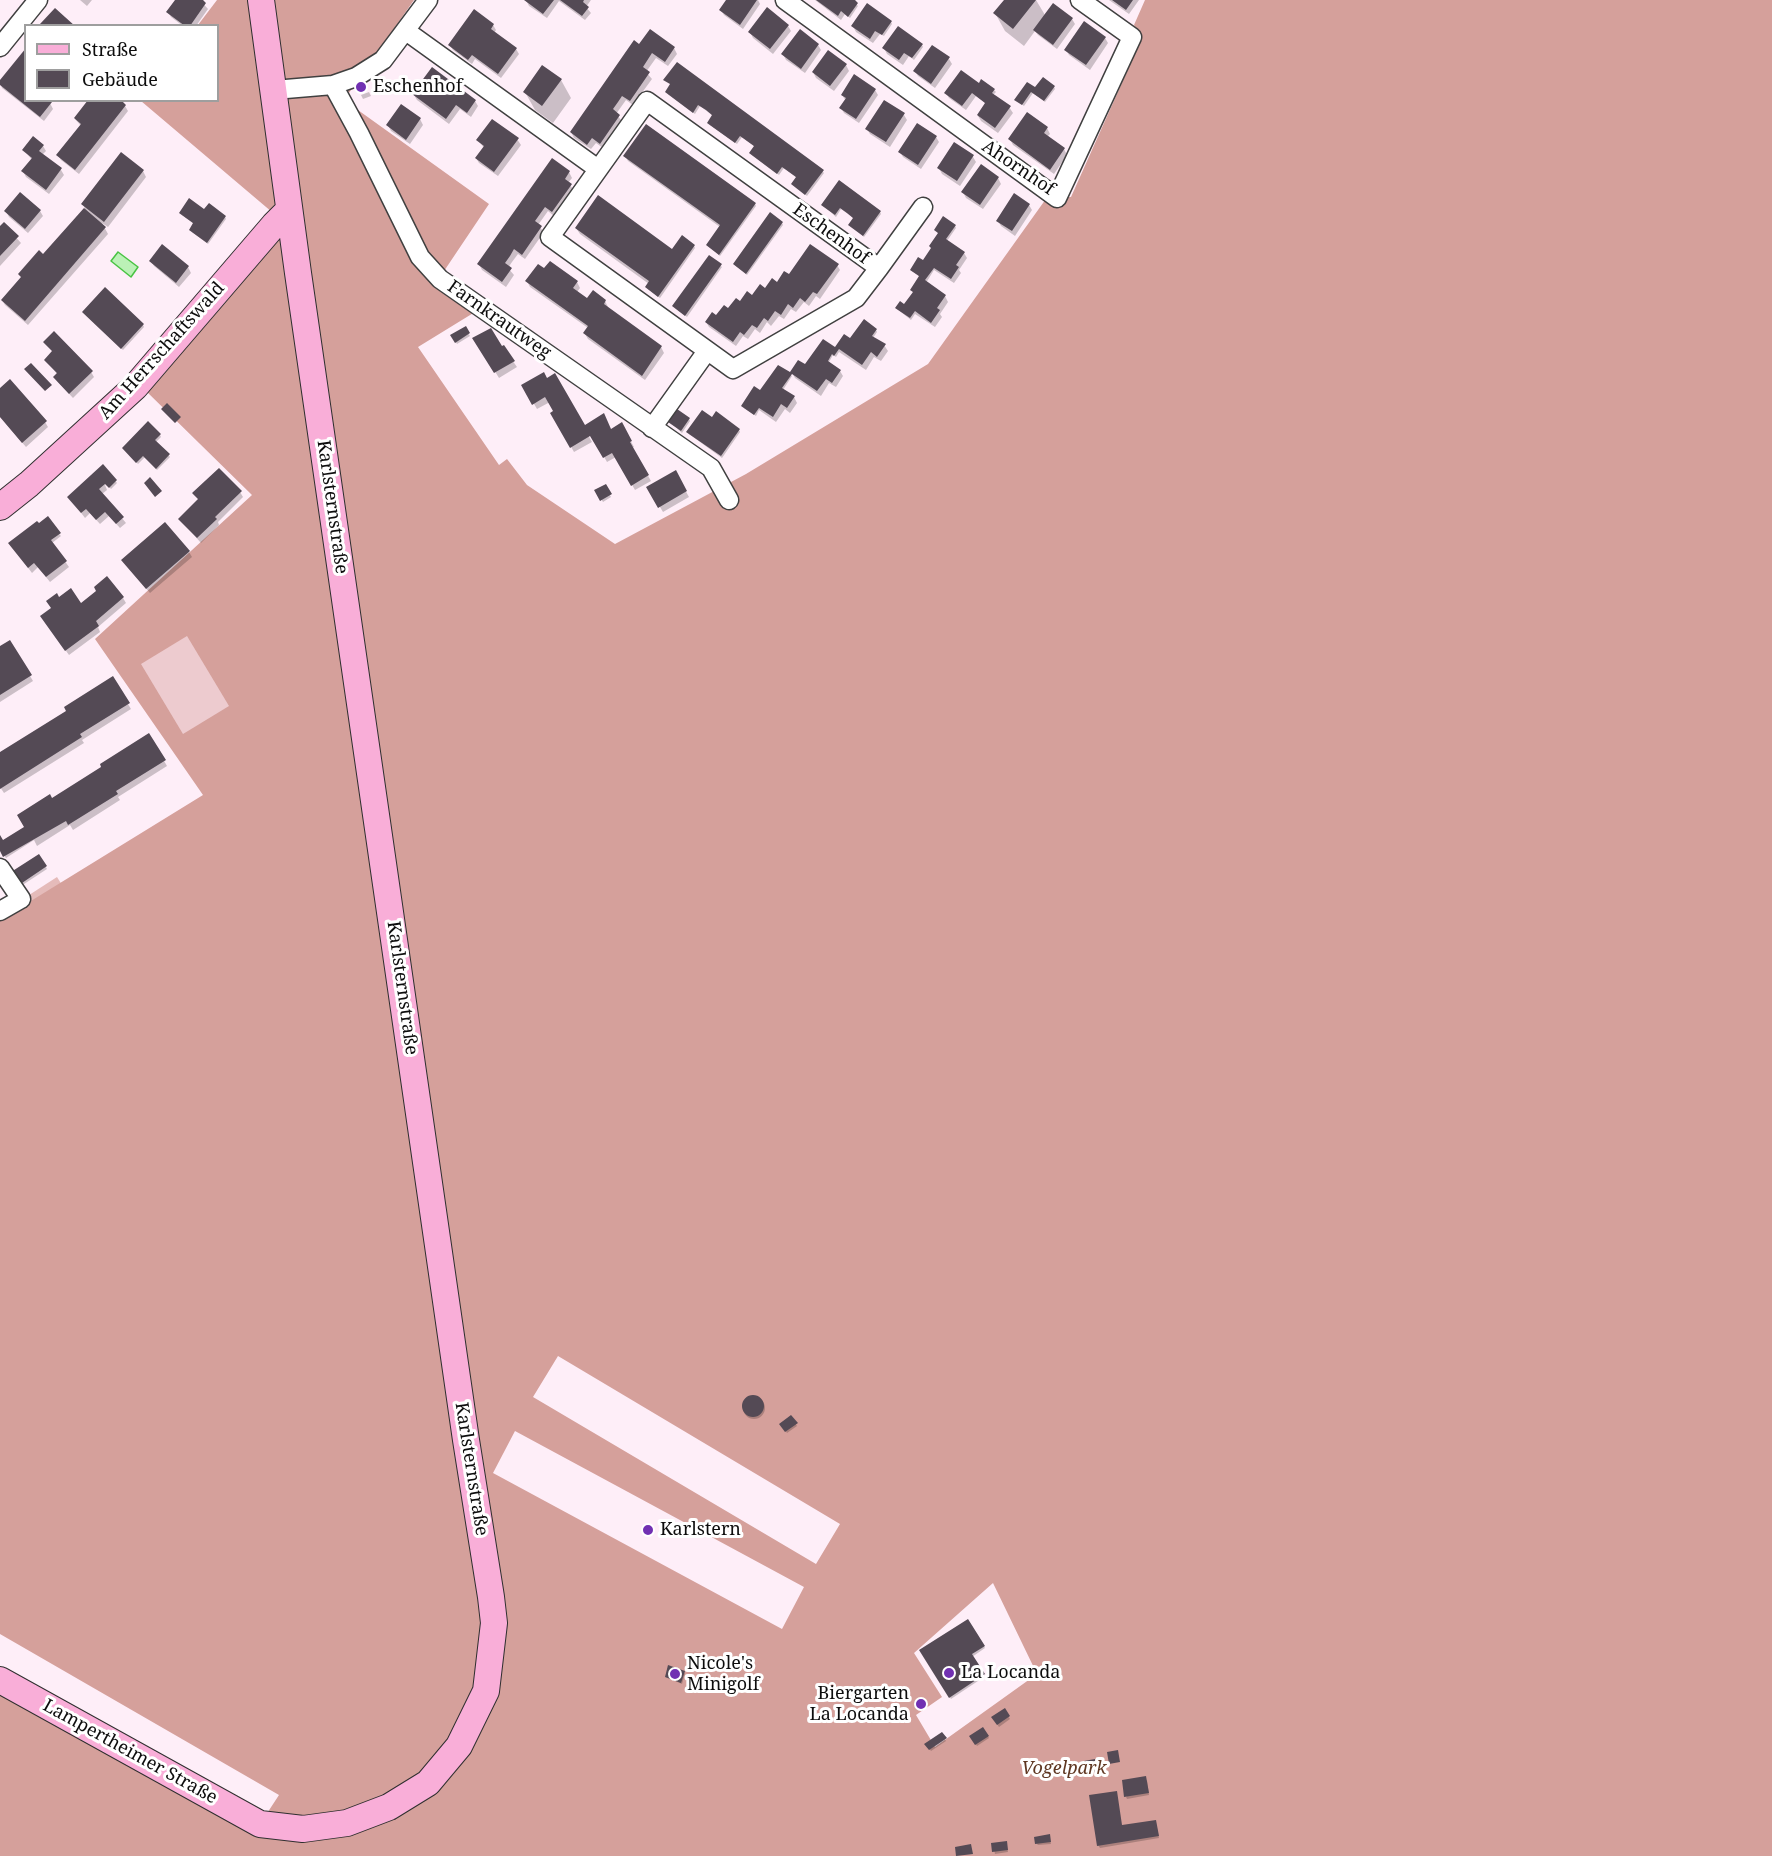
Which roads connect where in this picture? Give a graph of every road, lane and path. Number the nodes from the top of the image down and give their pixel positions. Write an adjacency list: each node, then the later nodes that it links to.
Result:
1 (38, 0): 7 (street)
2 (261, 0): 9 (street, Karlsternstraße)
3 (428, 0): 6 (street)
4 (785, 0): 5 (street, Ahornhof)
5 (1080, 0)
6 (406, 31): 8 (street); 10 (street)
7 (0, 47)
8 (333, 84): 9 (street); 15 (street, Farnkrautweg)
9 (274, 90): 12 (street, Karlsternstraße)
10 (598, 169): 13 (street, Eschenhof); 14 (street, Eschenhof)
11 (923, 207): 13 (street, Eschenhof)
12 (289, 210): 17 (street, Am Herrschaftswald); 21 (street, Karlsternstraße)
13 (879, 268): 14 (street, Eschenhof)
14 (707, 351): 15 (street)
15 (652, 428): 16 (street, Farnkrautweg)
16 (729, 500)
17 (0, 507)
18 (0, 868): 19 (street)
19 (0, 911)
20 (0, 1680): 21 (street, Lampertheimer Straße)
21 (260, 1824)

